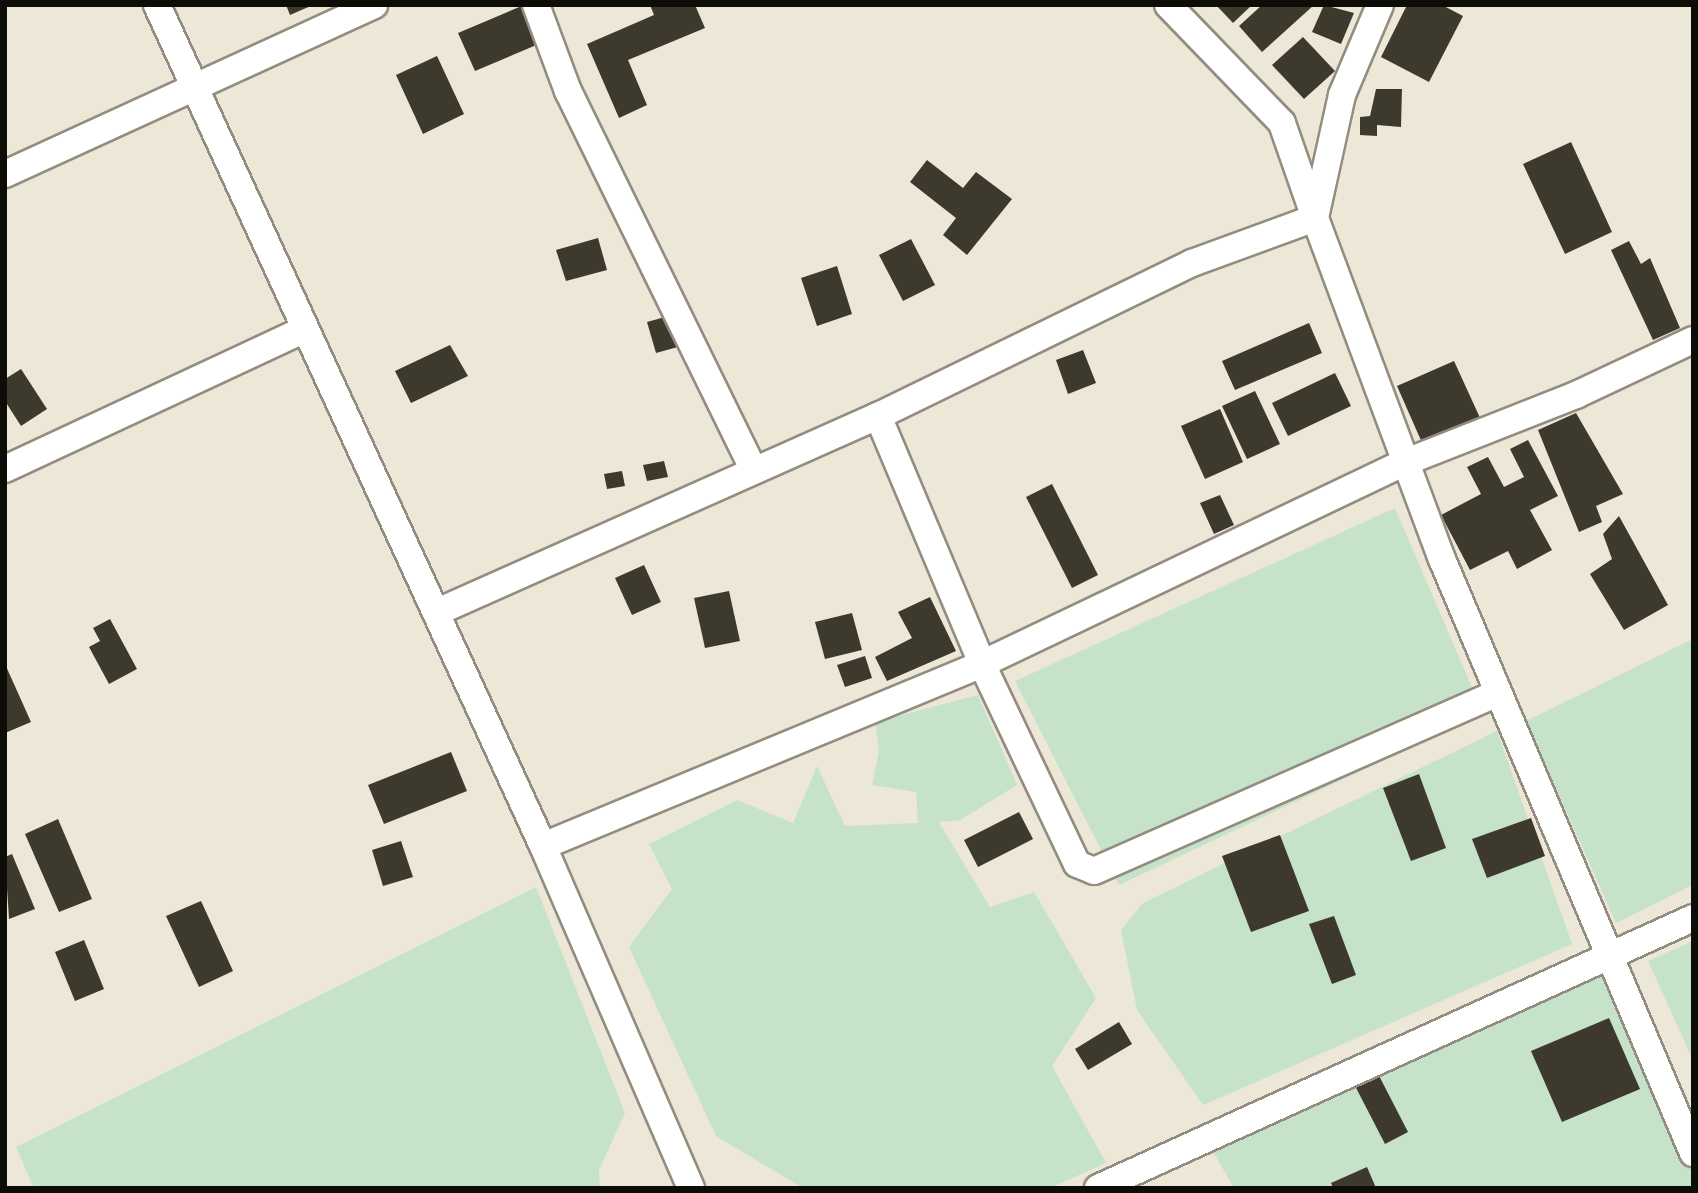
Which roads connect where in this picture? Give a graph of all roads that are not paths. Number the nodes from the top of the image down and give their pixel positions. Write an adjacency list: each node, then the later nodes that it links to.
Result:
1 (157, 5): 6 (street)
2 (374, 5): 6 (street)
3 (536, 5): 13 (street)
4 (1168, 5): 8 (street)
5 (1380, 5): 8 (street)
6 (194, 86): 7 (street); 9 (street)
7 (5, 174)
8 (1315, 218): 11 (street); 12 (street)
9 (303, 330): 14 (street); 15 (street)
10 (1693, 340): 12 (street)
11 (878, 416): 13 (street); 16 (street)
12 (1406, 462): 16 (street); 17 (street)
13 (753, 468): 15 (street)
14 (5, 469)
15 (437, 612): 18 (street)
16 (982, 664): 17 (street); 18 (street)
17 (1497, 693): 20 (street)
18 (543, 846): 22 (street)
19 (1693, 918): 20 (street)
20 (1609, 960): 21 (street); 23 (street)
21 (1693, 1153)
22 (691, 1188)
23 (1098, 1188)

